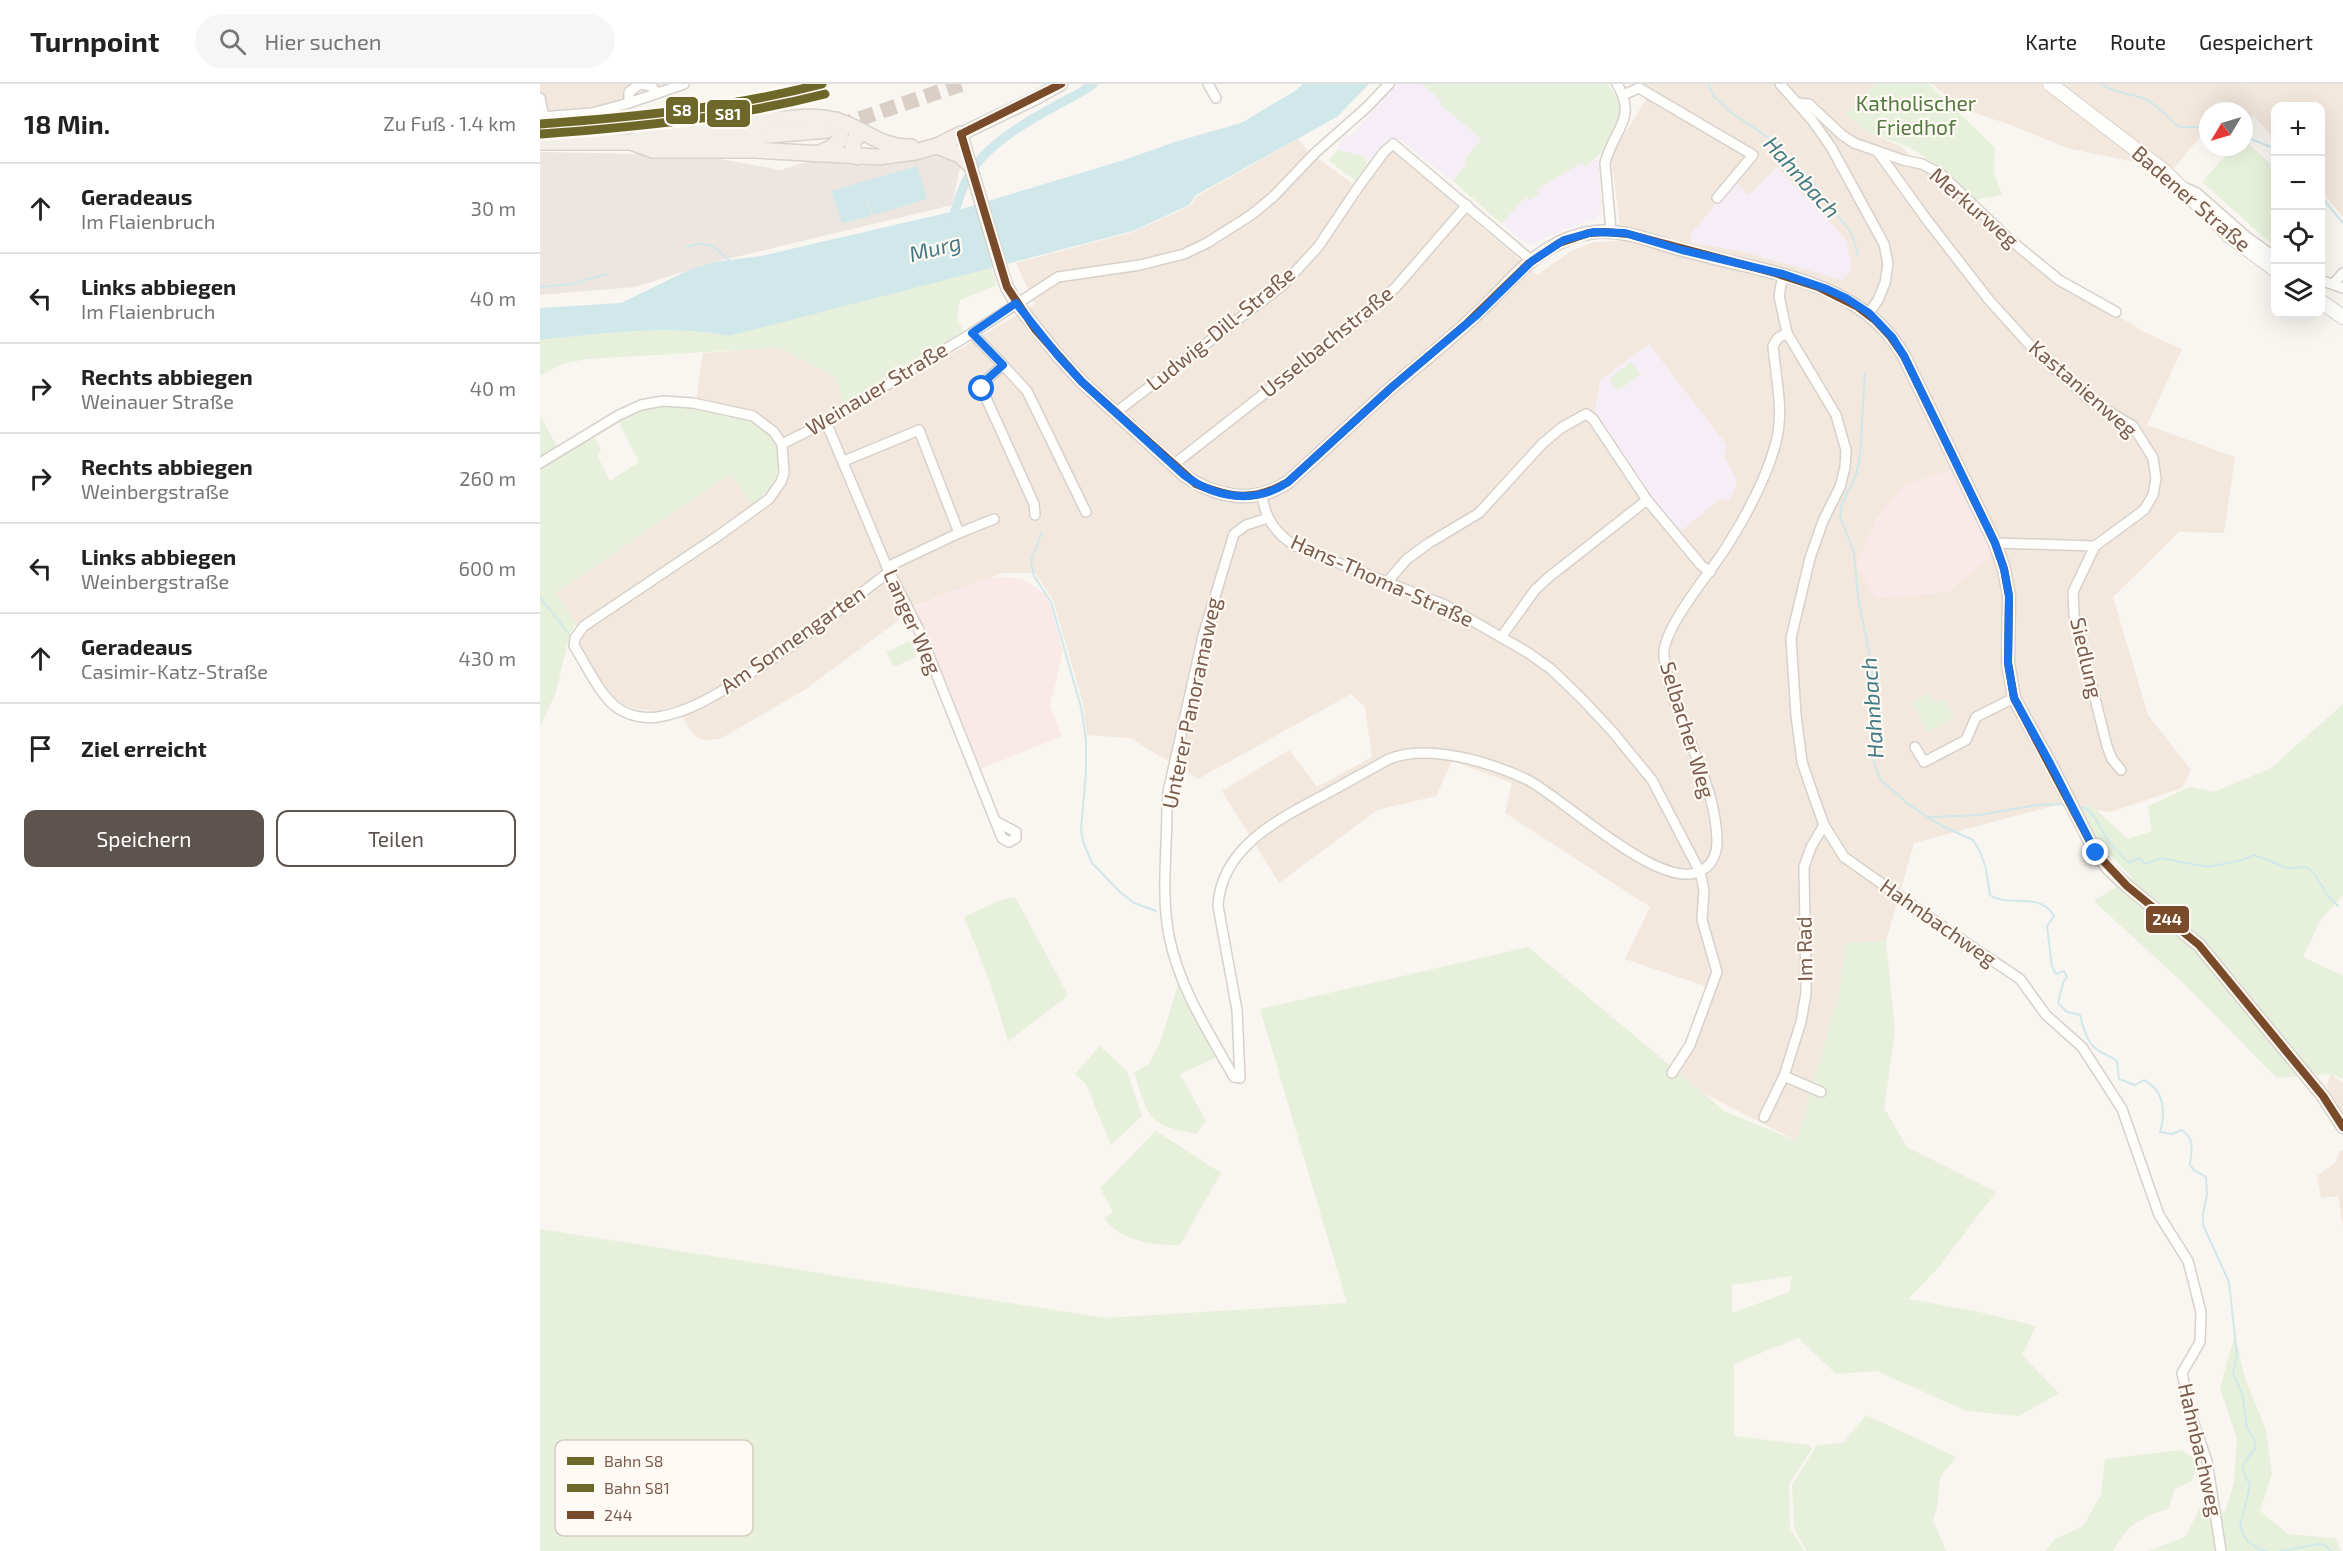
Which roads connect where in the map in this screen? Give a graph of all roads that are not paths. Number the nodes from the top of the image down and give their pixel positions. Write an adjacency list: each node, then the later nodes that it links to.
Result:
1 (640, 84): 9 (street); 13 (street)
2 (684, 84): 9 (street)
3 (1061, 84): 18 (street)
4 (1208, 84): 12 (street)
5 (1389, 84): 37 (street, Weinauer Straße)
6 (1617, 84): 10 (street)
7 (1780, 84): 14 (street)
8 (2050, 84): 25 (main road, Badener Straße)
9 (657, 93): 13 (street)
10 (1623, 95): 26 (street); 28 (street)
11 (540, 98): 15 (street)
12 (1216, 98)
13 (629, 103): 15 (street)
14 (1797, 103): 21 (street, Merkurweg); 40 (street)
15 (542, 117)
16 (832, 125): 17 (main road); 20 (main road); 22 (main road)
17 (863, 133): 18 (main road); 23 (main road)
18 (949, 140): 23 (main road); 24 (street); 24 (main road)
19 (540, 142): 20 (main road)
20 (631, 142): 22 (main road)
21 (1878, 152): 39 (street, Merkurweg); 59 (street, Kastanienweg)
22 (816, 154): 23 (main road)
23 (858, 157)
24 (969, 164): 37 (street)
25 (2181, 186): 29 (street); 31 (main road, Badener Straße)
26 (1717, 198)
27 (1467, 205): 30 (street); 45 (street, Ludwig-Dill-Straße); 50 (street, Usselbachstraße)
28 (1611, 231): 30 (street); 33 (street)
29 (2271, 254)
30 (1532, 261): 51 (street)
31 (2271, 266)
32 (2343, 273): 35 (street)
33 (1783, 274): 40 (street); 43 (street, Hahnbachweg)
34 (2325, 282): 35 (street)
35 (2333, 284): 36 (street)
36 (2343, 288)
37 (1016, 303): 42 (street, Weinauer Straße); 45 (street)
38 (2325, 304): 41 (main road)
39 (2116, 312)
40 (1869, 313): 58 (street)
41 (2343, 317)
42 (972, 333): 44 (street); 46 (street, Weinauer Straße)
43 (1787, 333): 61 (street, Selbacher Weg); 69 (street, Hahnbachweg)
44 (1003, 365): 53 (street); 54 (street)
45 (1114, 413): 50 (street)
46 (826, 422): 47 (street, Weinauer Straße); 48 (street, Langer Weg)
47 (782, 444): 49 (street); 63 (street, Weinauer Straße)
48 (844, 461): 57 (street); 60 (street, Langer Weg)
49 (540, 463)
50 (1173, 465): 51 (street)
51 (1262, 495): 55 (street, Hans-Thoma-Straße)
52 (1647, 500): 61 (street); 62 (street); 64 (street)
53 (1086, 512)
54 (1035, 515)
55 (1268, 518): 62 (street, Hans-Thoma-Straße); 70 (street, Unterer Panoramaweg)
56 (994, 519): 57 (street)
57 (959, 533): 60 (street)
58 (1995, 543): 59 (street); 65 (street)
59 (2095, 546): 67 (street, Siedlung)
60 (888, 569): 63 (street, Am Sonnengarten); 68 (street, Langer Weg)
61 (1710, 572): 70 (street, Selbacher Weg)
62 (1388, 581): 64 (street, Hans-Thoma-Straße)
63 (584, 626)
64 (1502, 636): 70 (street, Hans-Thoma-Straße)
65 (2014, 698): 66 (street); 75 (street)
66 (1915, 747)
67 (2121, 770)
68 (997, 822)
69 (1824, 825): 72 (street, Im Rad); 76 (street, Hahnbachweg)
70 (1700, 872): 71 (street)
71 (1672, 1073)
72 (1784, 1076): 73 (street); 74 (street, Im Rad)
73 (1821, 1092)
74 (1764, 1117)
75 (2343, 1127)
76 (2221, 1551)

